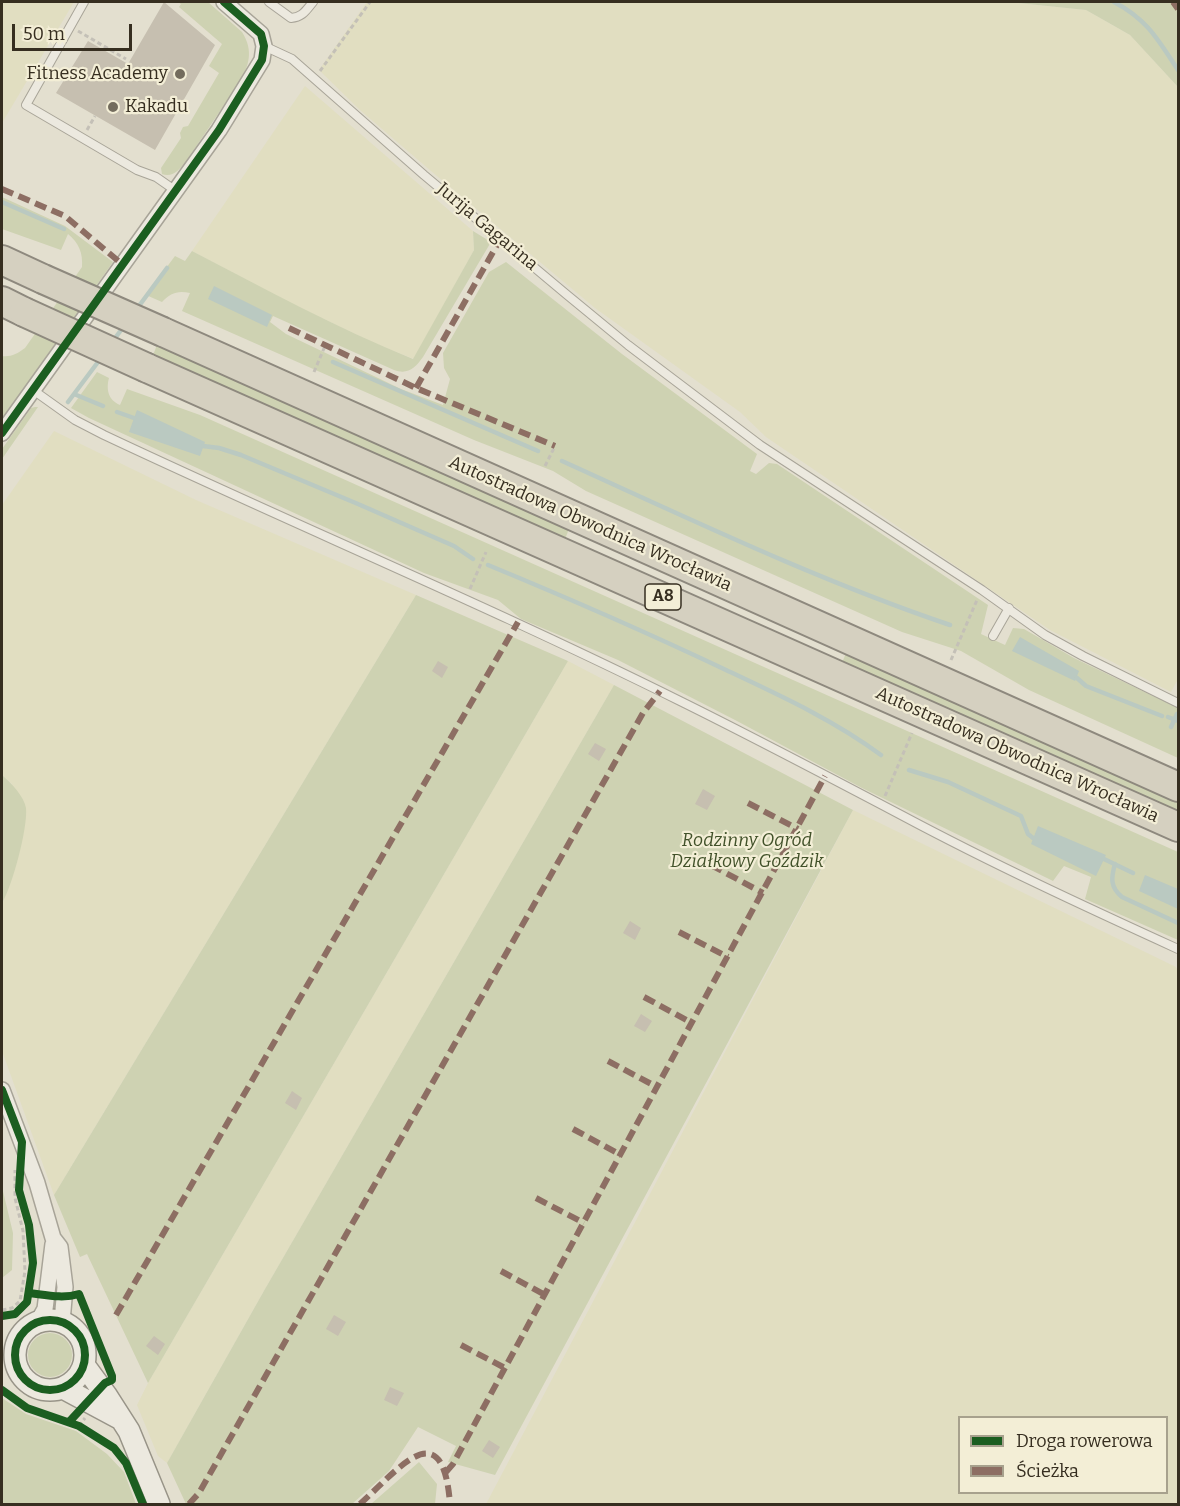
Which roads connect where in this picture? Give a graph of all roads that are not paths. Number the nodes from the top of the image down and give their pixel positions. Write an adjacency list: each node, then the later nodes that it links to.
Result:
1 (84, 2): 6 (lane)
2 (224, 2): 5 (street)
3 (269, 2): 4 (lane)
4 (313, 2)
5 (264, 46): 6 (street); 11 (lane, Jurija Gagarina)
6 (176, 191): 9 (street)
7 (2, 260): 14 (highway, Autostradowa Obwodnica Wrocławia / A8, bridge)
8 (13, 307): 15 (highway, Autostradowa Obwodnica Wrocławia / A8, bridge)
9 (33, 390): 10 (street); 16 (lane)
10 (2, 433)
11 (1008, 608): 12 (lane); 13 (lane, Jurija Gagarina)
12 (993, 636)
13 (1179, 703)
14 (1179, 787)
15 (1179, 827)
16 (1179, 949)
17 (2, 1090): 18 (street)
18 (53, 1238): 19 (street); 20 (street)
19 (62, 1322): 20 (street); 22 (street)
20 (20, 1330): 21 (street)
21 (8, 1358): 23 (street)
22 (84, 1365): 23 (street); 24 (street)
23 (63, 1388): 24 (street)
24 (119, 1418): 25 (street)
25 (159, 1504)

